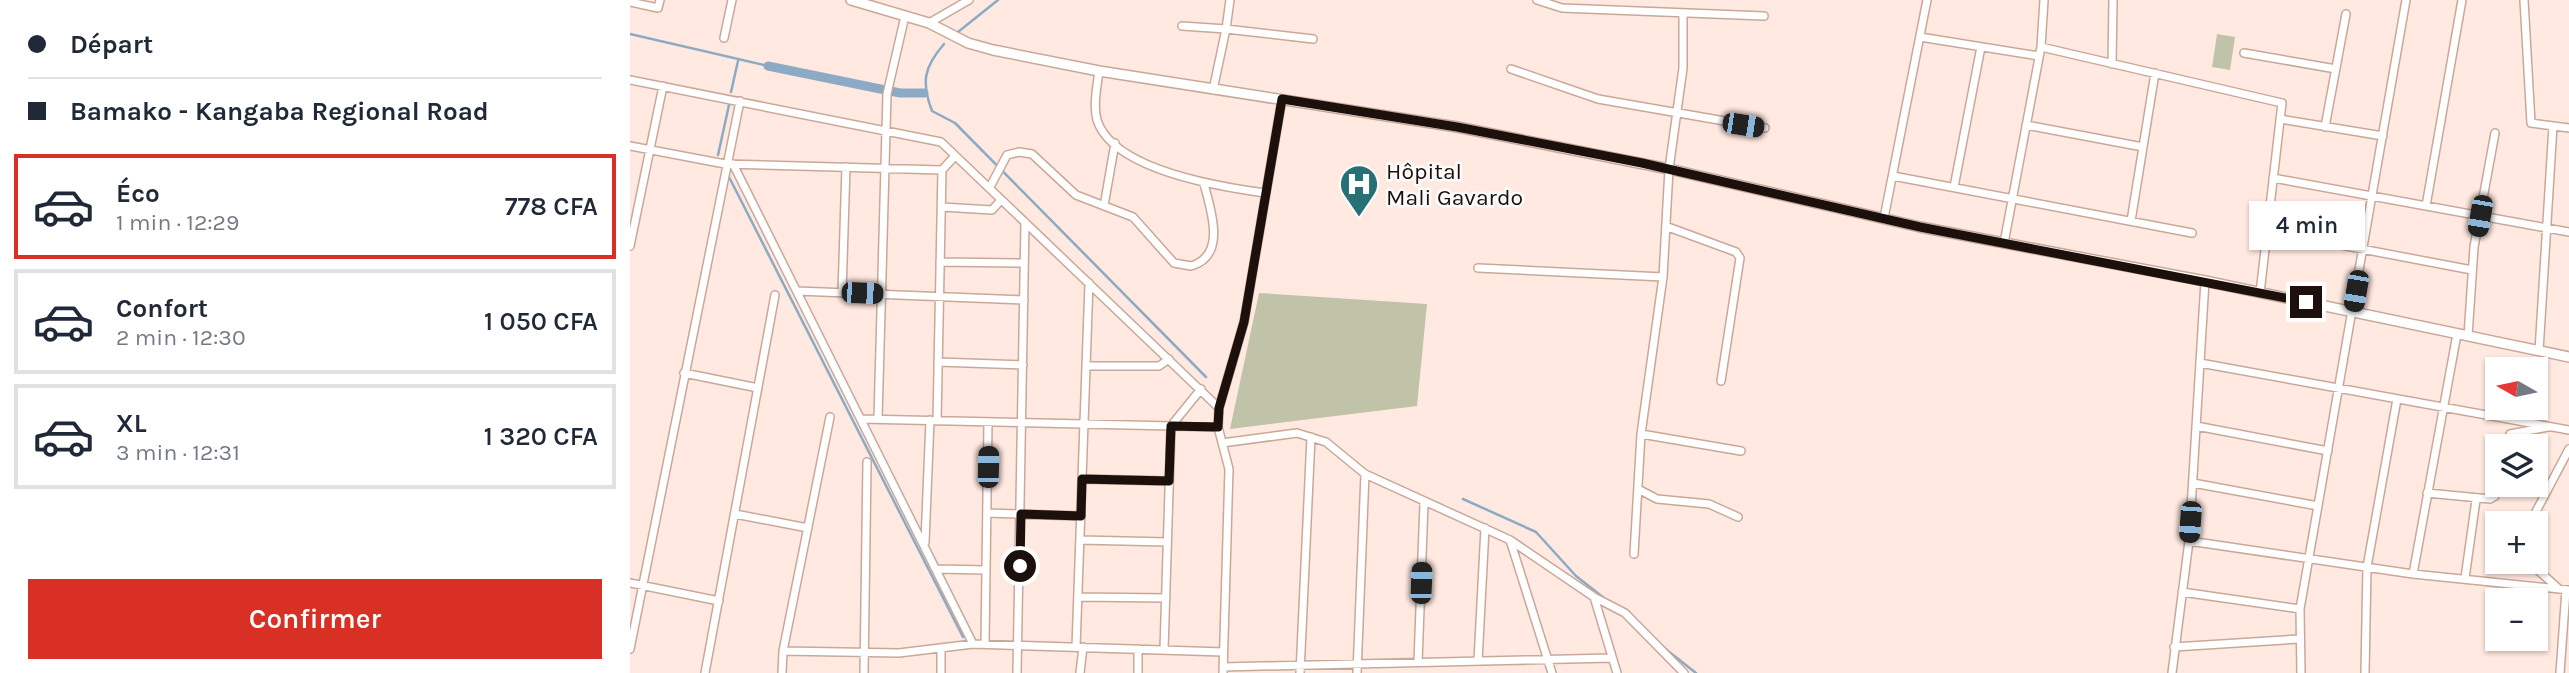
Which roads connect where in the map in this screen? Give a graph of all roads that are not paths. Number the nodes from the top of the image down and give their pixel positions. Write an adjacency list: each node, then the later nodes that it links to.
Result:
1 (660, 0): 13 (street)
2 (732, 0): 22 (street)
3 (851, 0): 16 (street)
4 (968, 0): 18 (street)
5 (1230, 0): 20 (street)
6 (1537, 0): 14 (street)
7 (1927, 0): 21 (street)
8 (2044, 0): 25 (street)
9 (2113, 0): 28 (street)
10 (2406, 0): 47 (street)
11 (2462, 0): 68 (street)
12 (2525, 0): 41 (street)
13 (630, 2)
14 (1683, 13): 17 (street); 38 (street)
15 (2346, 14): 30 (street)
16 (905, 16): 18 (street); 45 (street)
17 (1764, 16)
18 (929, 23): 31 (street)
19 (1182, 26): 20 (street)
20 (1226, 29): 23 (street); 35 (street)
21 (1920, 37): 24 (street); 58 (street)
22 (724, 38)
23 (1313, 38)
24 (1981, 47): 27 (street); 62 (street)
25 (2041, 47): 27 (street); 28 (street)
26 (2244, 54): 30 (street)
27 (2039, 56): 40 (street)
28 (2112, 64): 32 (street)
29 (1511, 69): 38 (street)
30 (2336, 69): 42 (street)
31 (1099, 71): 35 (street); 48 (street)
32 (2155, 73): 39 (street); 50 (street)
33 (630, 80): 34 (street)
34 (663, 86): 37 (street); 51 (street)
35 (1213, 90): 36 (street)
36 (1282, 99): 56 (street); 63 (street)
37 (740, 101): 45 (street); 53 (street)
38 (1676, 115): 43 (street); 56 (street)
39 (2280, 119): 42 (street); 59 (street)
40 (2026, 125): 50 (street); 65 (street)
41 (2553, 126): 44 (street); 75 (street)
42 (2325, 127): 47 (street)
43 (1765, 128)
44 (2569, 128)
45 (886, 130): 52 (street); 55 (street)
46 (2495, 133): 70 (street)
47 (2382, 136): 64 (street)
48 (1115, 143): 60 (street); 67 (street)
49 (630, 146): 51 (street)
50 (2143, 147): 72 (street)
51 (650, 150): 53 (street); 80 (street)
52 (955, 156): 57 (street); 61 (street)
53 (729, 164): 54 (street); 89 (street); 106 (street)
54 (846, 167): 55 (street); 90 (street)
55 (885, 168): 57 (street); 92 (street)
56 (1669, 169): 71 (street); 74 (street)
57 (942, 170): 69 (street)
58 (1893, 176): 62 (street); 71 (street)
59 (2273, 178): 64 (street); 76 (street)
60 (1204, 184): 63 (street); 67 (street)
61 (990, 187): 66 (street); 67 (street)
62 (1954, 187): 65 (street)
63 (1265, 192): 112 (street)
64 (2372, 196): 68 (street); 81 (street)
65 (2012, 198): 72 (street); 79 (street)
66 (1002, 200): 69 (street); 73 (street)
67 (1104, 206)
68 (2426, 206): 70 (street)
69 (942, 207): 82 (street)
70 (2480, 216): 75 (street); 85 (street)
71 (1884, 218): 79 (street)
72 (2131, 221): 78 (street)
73 (1025, 222): 83 (street); 88 (street)
74 (1668, 227): 86 (street); 107 (street)
75 (2547, 228): 77 (street); 99 (street)
76 (2267, 232): 81 (street); 91 (street)
77 (2569, 232)
78 (2192, 233)
79 (2004, 243): 87 (street)
80 (630, 246)
81 (2363, 249): 85 (street); 96 (street)
82 (940, 262): 83 (street); 94 (street)
83 (1024, 262): 95 (street)
84 (1478, 268): 86 (street)
85 (2472, 270): 98 (street)
86 (1663, 277): 126 (street)
87 (2205, 281): 91 (street); 103 (street)
88 (1089, 283): 101 (street); 105 (street)
89 (797, 291): 90 (street); 115 (street)
90 (842, 293): 92 (street)
91 (2260, 293): 96 (street)
92 (881, 294): 94 (street); 116 (street)
93 (775, 295): 108 (street)
94 (940, 296): 95 (street); 102 (street)
95 (1024, 300): 104 (street)
96 (2352, 312): 97 (street); 109 (street)
97 (2457, 334): 98 (street); 113 (street)
98 (2468, 336): 99 (street)
99 (2539, 351): 100 (street)
100 (2569, 357)
101 (1169, 359): 105 (street); 110 (street)
102 (938, 362): 104 (street); 117 (street)
103 (2200, 363): 109 (street); 122 (street)
104 (1023, 365): 119 (street)
105 (1086, 366): 120 (street)
106 (684, 373): 108 (street); 166 (street)
107 (1721, 381)
108 (758, 388): 146 (street)
109 (2339, 388): 111 (street); 131 (street)
110 (1201, 389): 112 (street); 121 (street)
111 (2398, 399): 113 (street); 159 (street)
112 (1219, 408): 124 (street)
113 (2443, 408): 123 (street); 139 (street)
114 (830, 417): 150 (street)
115 (862, 419): 116 (street); 156 (street)
116 (878, 419): 117 (street)
117 (933, 420): 118 (street); 156 (street)
118 (988, 422): 119 (street); 145 (street)
119 (1022, 423): 120 (street); 147 (street)
120 (1084, 424): 121 (street); 135 (street)
121 (1171, 426): 124 (street); 136 (street)
122 (2196, 426): 131 (street); 137 (street)
123 (2552, 426): 125 (street); 127 (street)
124 (1218, 427): 129 (street)
125 (2569, 430)
126 (1641, 434): 132 (street); 138 (street)
127 (2510, 434)
128 (1311, 437): 129 (street); 134 (street); 192 (street)
129 (1222, 443): 185 (street)
130 (2569, 449): 144 (street)
131 (2328, 450): 143 (street)
132 (1741, 451)
133 (867, 462): 186 (street)
134 (1365, 474): 142 (street); 191 (street)
135 (1082, 479): 136 (street); 148 (street)
136 (1169, 481): 155 (street)
137 (2193, 483): 143 (street); 154 (street)
138 (1638, 489): 149 (street); 157 (street)
139 (2427, 493): 141 (street); 162 (street)
140 (2490, 497): 141 (street)
141 (2476, 500): 164 (street)
142 (1424, 503): 151 (street); 190 (street)
143 (2318, 506): 158 (street)
144 (2536, 511)
145 (987, 513): 147 (street); 161 (street)
146 (735, 514): 150 (street); 172 (street)
147 (1021, 514): 148 (street); 177 (street)
148 (1081, 516): 152 (street)
149 (1738, 517)
150 (808, 528): 184 (street)
151 (1485, 528): 153 (street); 189 (street)
152 (1080, 540): 155 (street); 169 (street)
153 (1510, 540): 170 (street); 188 (street)
154 (2189, 541): 158 (street); 168 (street)
155 (1167, 542): 171 (street)
156 (925, 545): 160 (street)
157 (1634, 554)
158 (2309, 559): 159 (street); 173 (street)
159 (2367, 567): 162 (street); 207 (street)
160 (937, 569): 161 (street); 175 (street)
161 (986, 570): 176 (street)
162 (2413, 574): 164 (street)
163 (2544, 574): 167 (street)
164 (2465, 578): 167 (street)
165 (630, 583): 166 (street)
166 (642, 586): 172 (street); 181 (street)
167 (2565, 590): 208 (street)
168 (2182, 592): 173 (street); 179 (street)
169 (1078, 597): 171 (street); 178 (street)
170 (1594, 597): 187 (street); 204 (street)
171 (1166, 598): 183 (street)
172 (719, 601): 194 (street)
173 (2300, 609): 174 (street)
174 (2299, 639): 179 (street); 206 (street)
175 (973, 644): 176 (street); 180 (street)
176 (985, 644): 177 (street)
177 (1019, 645): 178 (street); 198 (street)
178 (1080, 647): 182 (street); 199 (street)
179 (2174, 647): 205 (street)
180 (942, 648): 186 (street); 197 (street)
181 (630, 649)
182 (1138, 649): 183 (street); 200 (street)
183 (1164, 650): 185 (street)
184 (783, 651): 186 (street); 195 (street)
185 (1223, 652): 193 (street)
186 (864, 653): 196 (street)
187 (1612, 658): 188 (street); 203 (street)
188 (1548, 659): 189 (street); 202 (street)
189 (1478, 661): 190 (street)
190 (1418, 662): 191 (street)
191 (1357, 664): 192 (street); 201 (street)
192 (1300, 669): 193 (street)
193 (1223, 670)
194 (705, 673)
195 (782, 673)
196 (864, 673)
197 (941, 673)
198 (1017, 673)
199 (1080, 673)
200 (1138, 673)
201 (1357, 673)
202 (1552, 673)
203 (1617, 673)
204 (1684, 673)
205 (2172, 673)
206 (2301, 673)
207 (2365, 673)
208 (2560, 673)

